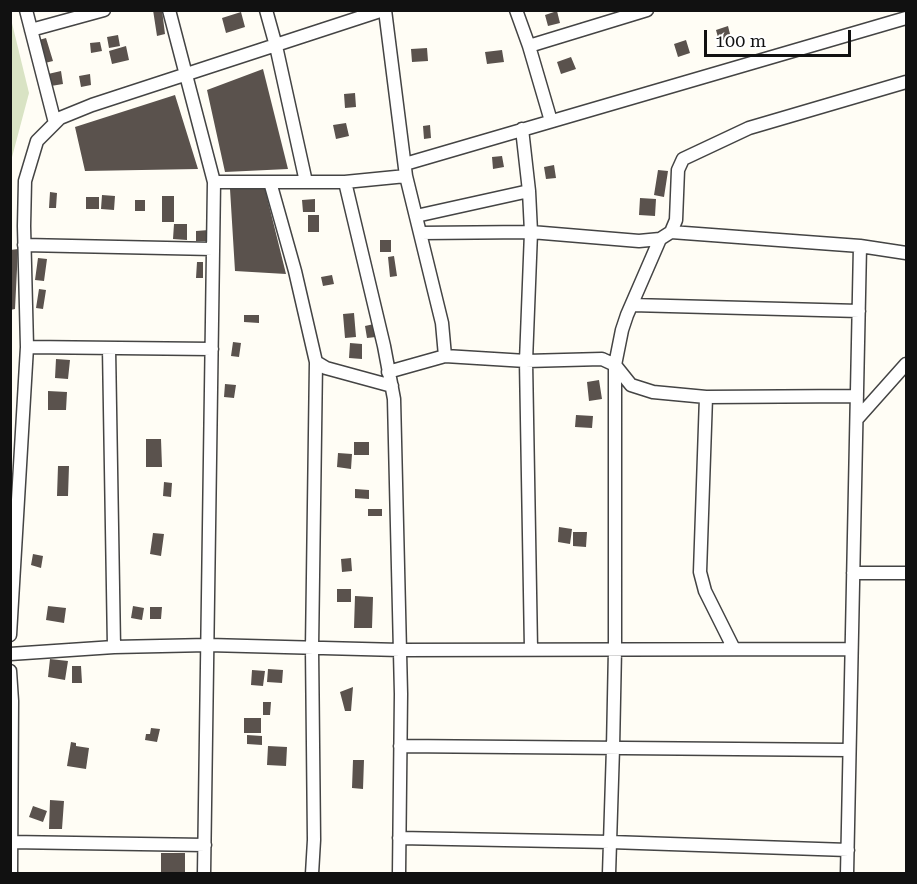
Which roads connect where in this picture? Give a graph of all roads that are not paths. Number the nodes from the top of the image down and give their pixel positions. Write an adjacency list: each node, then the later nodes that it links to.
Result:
1 (26, 10): 9 (street)
2 (104, 10): 9 (street)
3 (169, 10): 12 (street)
4 (266, 10): 10 (street)
5 (384, 10): 10 (street); 17 (street)
6 (516, 10): 11 (street)
7 (647, 10): 11 (street)
8 (906, 18): 14 (street)
9 (32, 30): 15 (street)
10 (276, 45): 12 (street); 20 (street)
11 (529, 46): 14 (street)
12 (186, 75): 15 (street); 18 (street)
13 (906, 82): 28 (street)
14 (551, 121): 16 (street)
15 (55, 123): 24 (street)
16 (522, 129): 17 (street); 22 (street)
17 (406, 170): 21 (street); 23 (street)
18 (214, 182): 19 (street); 31 (street)
19 (270, 182): 20 (street); 40 (street)
20 (306, 182): 21 (street)
21 (345, 182): 43 (street)
22 (529, 191): 23 (street); 26 (street)
23 (416, 216): 27 (street)
24 (24, 226): 25 (street); 29 (street)
25 (10, 229)
26 (531, 232): 27 (street); 28 (street); 39 (street)
27 (420, 233): 38 (street)
28 (666, 235): 30 (street); 33 (street)
29 (24, 245): 31 (street); 35 (street)
30 (860, 246): 32 (street); 34 (street)
31 (213, 249): 37 (street)
32 (906, 253)
33 (632, 305): 34 (street); 42 (street)
34 (859, 311): 45 (street)
35 (27, 347): 36 (street); 50 (street)
36 (109, 348): 37 (street); 52 (street)
37 (212, 349): 51 (street)
38 (445, 356): 39 (street); 43 (street)
39 (526, 361): 42 (street); 54 (street)
40 (316, 362): 44 (street); 53 (street)
41 (906, 363): 47 (street)
42 (615, 365): 46 (street); 55 (street)
43 (388, 372): 44 (street)
44 (392, 386): 58 (street)
45 (857, 396): 46 (street); 47 (street)
46 (706, 397): 56 (street)
47 (857, 419): 48 (street)
48 (853, 573): 49 (street); 57 (street)
49 (906, 573)
50 (10, 635)
51 (208, 645): 52 (street); 53 (street); 67 (street)
52 (114, 647): 59 (street)
53 (312, 648): 58 (street); 71 (street)
54 (531, 649): 55 (street); 58 (street)
55 (615, 649): 56 (street); 62 (street)
56 (734, 649): 57 (street)
57 (851, 649): 63 (street)
58 (400, 650): 61 (street)
59 (10, 654)
60 (10, 671): 65 (street)
61 (400, 746): 62 (street); 64 (street)
62 (614, 748): 63 (street); 66 (street)
63 (848, 750): 68 (street)
64 (399, 838): 66 (street); 72 (street)
65 (11, 842): 67 (street); 69 (street)
66 (610, 842): 68 (street); 73 (street)
67 (205, 845): 70 (street)
68 (848, 850): 74 (street)
69 (11, 873)
70 (204, 873)
71 (312, 873)
72 (399, 873)
73 (609, 873)
74 (847, 873)

